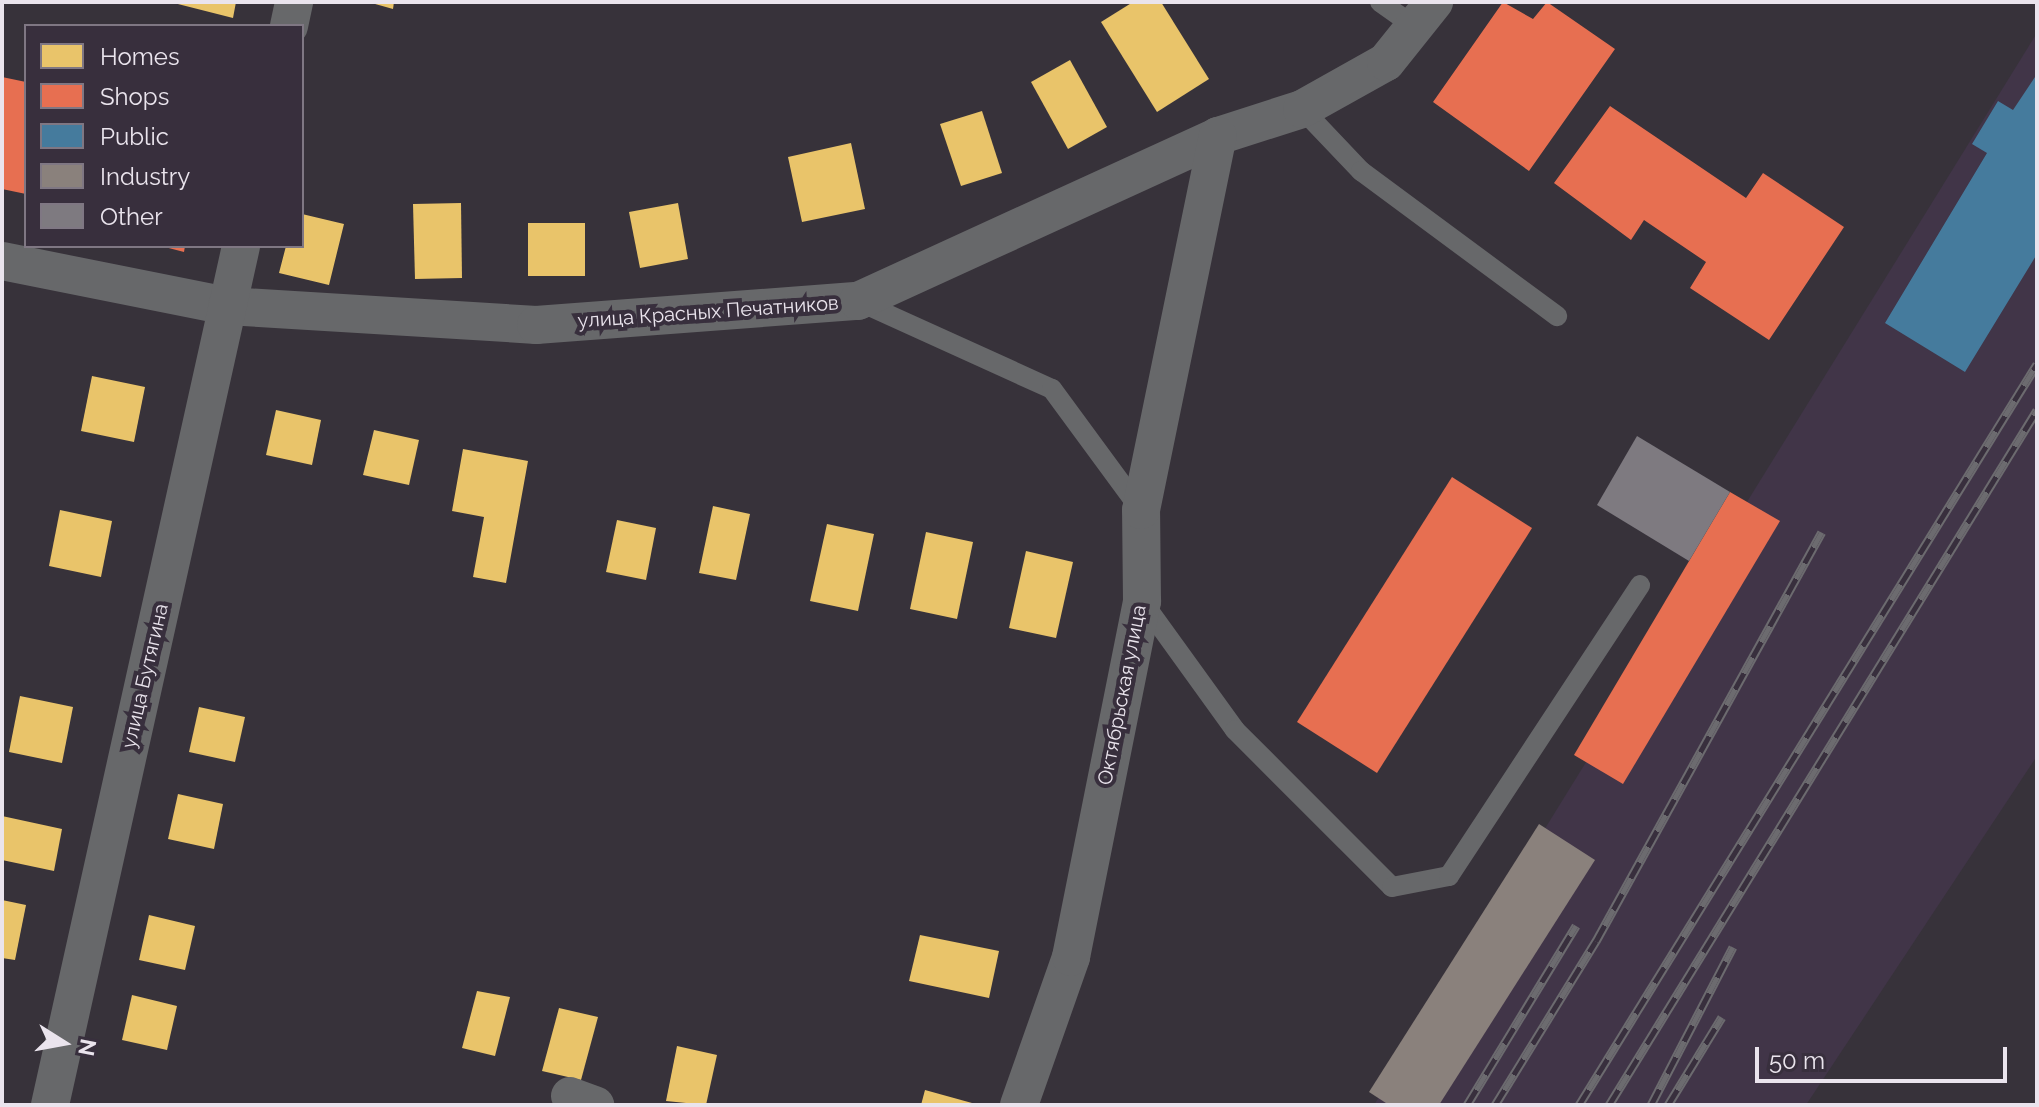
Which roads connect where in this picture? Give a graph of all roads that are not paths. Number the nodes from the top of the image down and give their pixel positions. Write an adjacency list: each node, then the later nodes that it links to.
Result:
1 (294, 2): 4 (street)
2 (1380, 2): 3 (lane)
3 (1424, 14): 5 (street, улица Красных Печатников)
4 (289, 24)
5 (1302, 109): 6 (street, улица Красных Печатников); 11 (lane)
6 (1218, 136): 9 (street, улица Красных Печатников); 12 (street, Октябрьская улица)
7 (241, 248): 10 (street, улица Бутягина)
8 (2, 261): 10 (street, улица Красных Печатников)
9 (858, 301): 10 (street, улица Красных Печатников); 12 (lane)
10 (227, 306): 15 (street, улица Бутягина)
11 (1557, 316)
12 (1141, 510): 14 (street, Октябрьская улица)
13 (1640, 585): 14 (lane)
14 (1142, 601): 16 (street, Октябрьская улица)
15 (50, 1105)
16 (1019, 1105)

